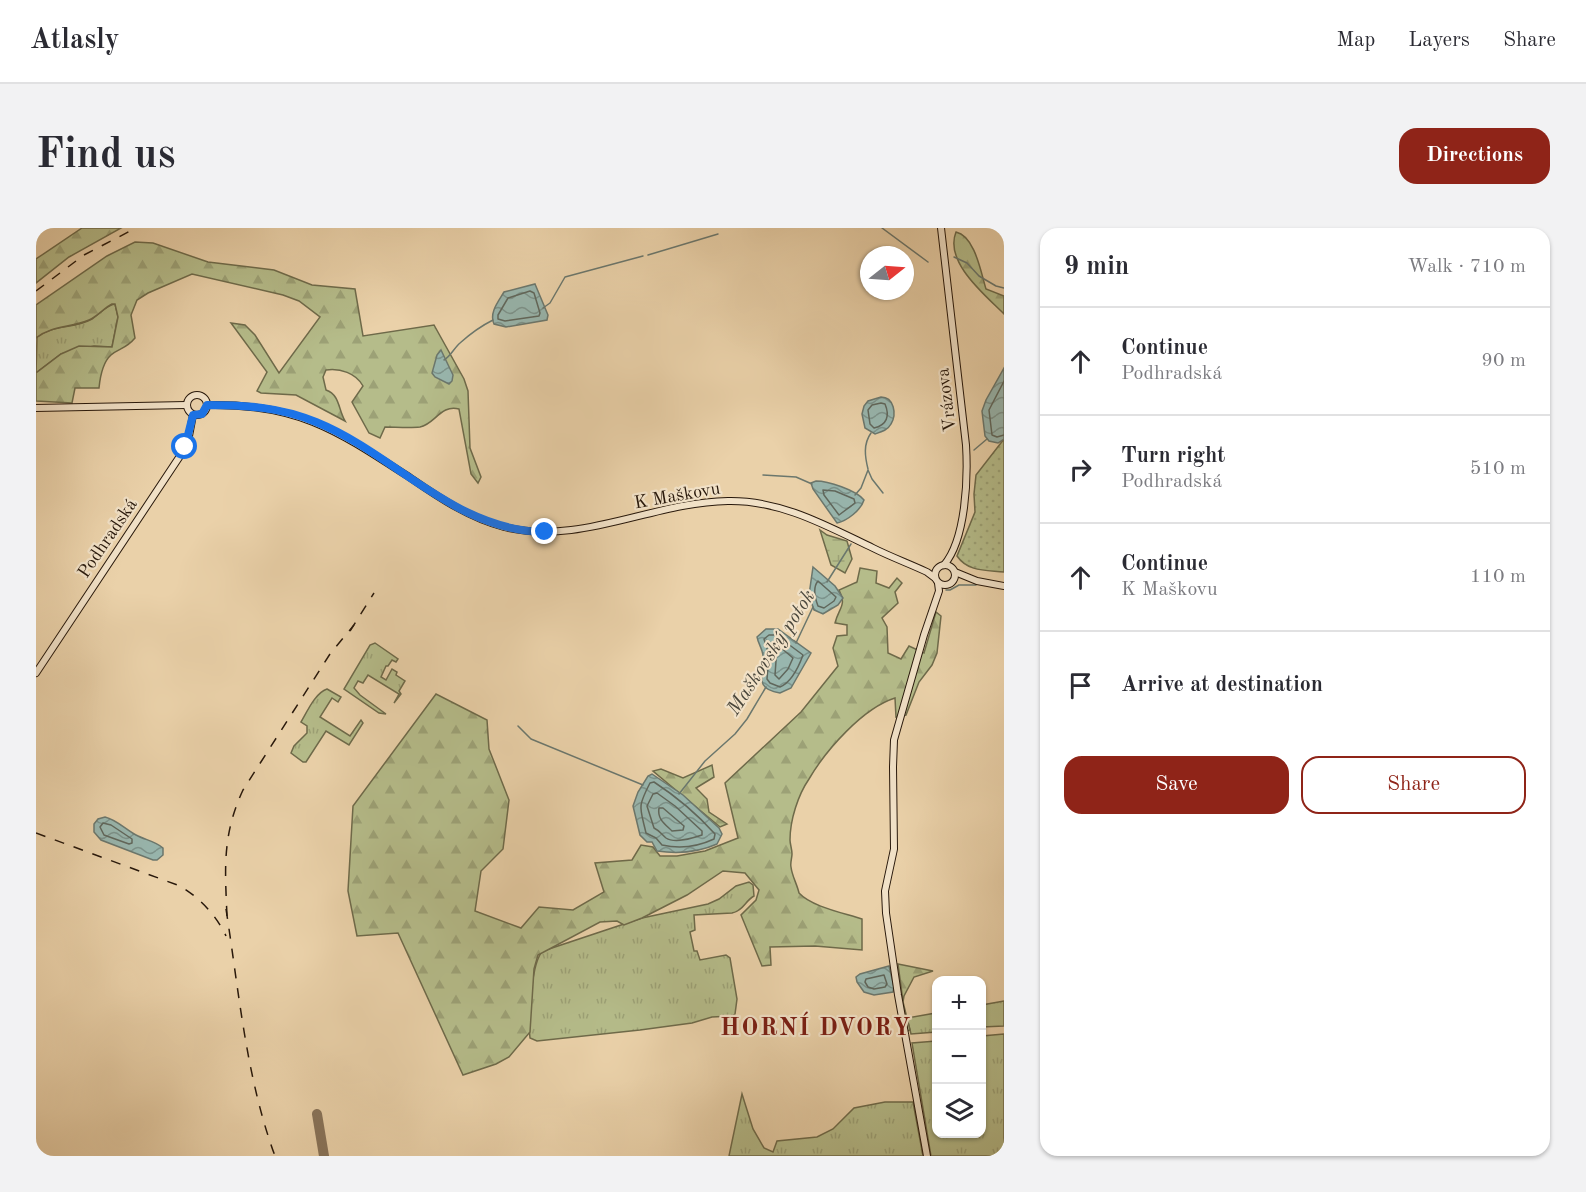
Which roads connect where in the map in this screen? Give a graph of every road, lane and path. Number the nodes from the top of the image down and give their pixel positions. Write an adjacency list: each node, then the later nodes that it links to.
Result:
1 (941, 228): 6 (street, Vrázova)
2 (186, 405): 3 (street); 4 (street); 5 (street)
3 (207, 405): 5 (street); 7 (street, K Maškovu)
4 (36, 408)
5 (193, 415): 14 (street, Podhradská)
6 (952, 553): 8 (street, Vrázova); 9 (street)
7 (916, 567): 8 (street); 11 (street, K Maškovu)
8 (940, 567): 9 (street); 11 (street)
9 (954, 571): 10 (street); 12 (street)
10 (977, 581): 12 (street); 13 (street)
11 (937, 584): 12 (street); 15 (street)
12 (949, 584)
13 (1004, 586)
14 (36, 673)
15 (927, 1156)

